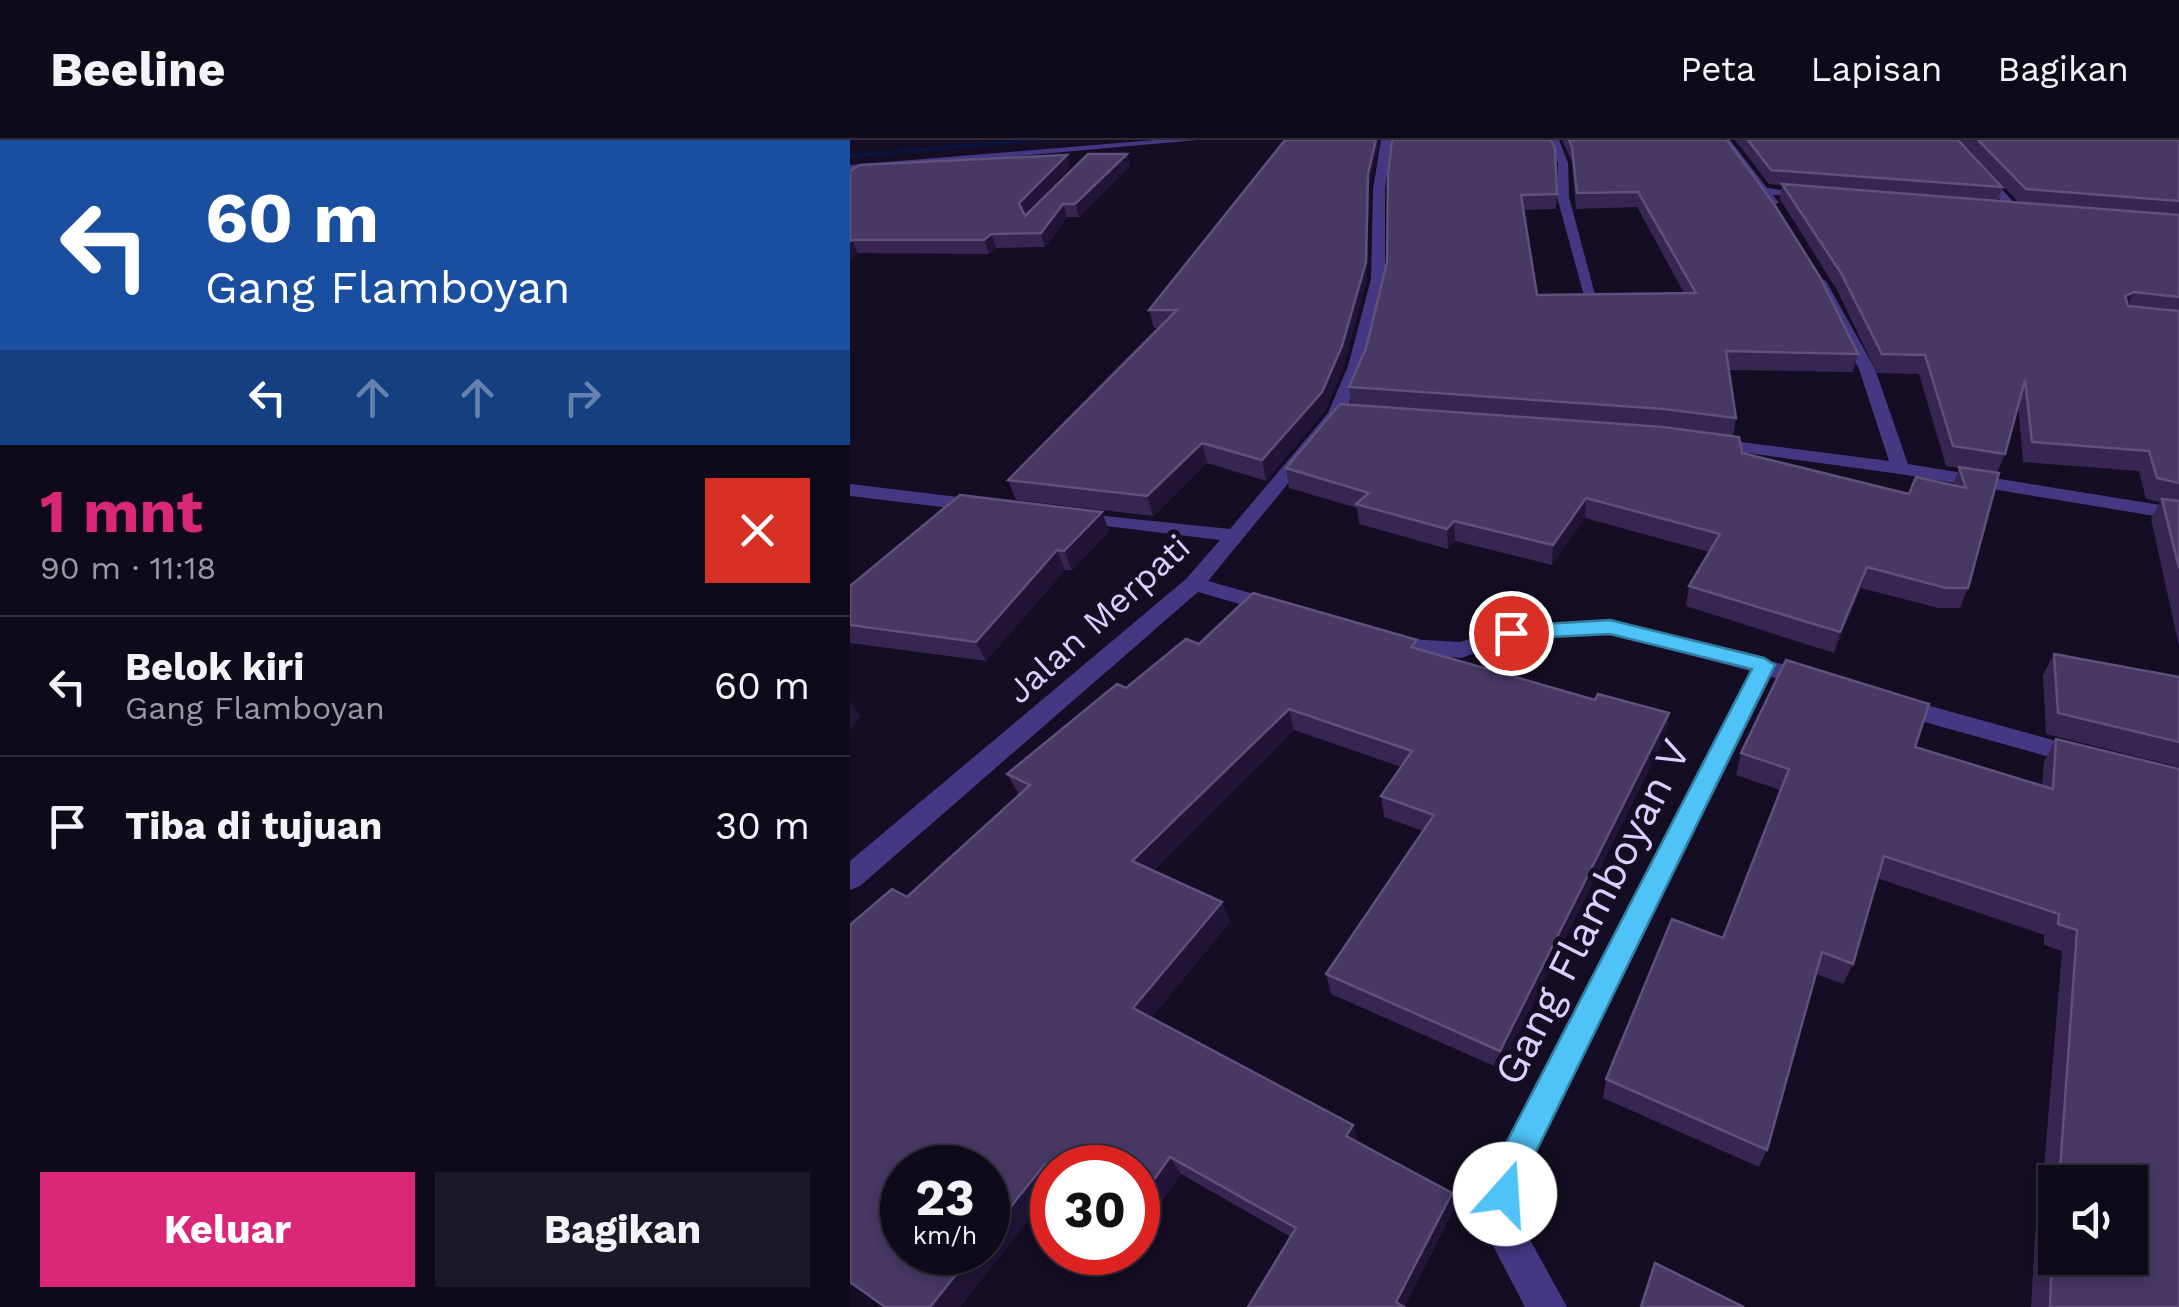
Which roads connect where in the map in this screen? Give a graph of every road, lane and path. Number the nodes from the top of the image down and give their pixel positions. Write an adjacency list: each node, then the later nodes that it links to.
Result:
1 (1192, 140): 6 (street)
2 (1386, 140): 23 (street, Jalan Merpati)
3 (1554, 140): 16 (street)
4 (1725, 140): 9 (street)
5 (1952, 140): 12 (street)
6 (1098, 148): 7 (street); 8 (street)
7 (1088, 160)
8 (850, 168)
9 (1766, 191): 10 (street); 14 (street)
10 (1833, 197)
11 (1996, 209): 12 (street)
12 (2015, 210): 13 (street)
13 (2033, 212)
14 (1785, 224)
15 (1814, 273): 18 (street)
16 (1593, 303)
17 (1696, 441): 18 (street)
18 (1900, 468): 21 (street)
19 (850, 490): 20 (street)
20 (1003, 508)
21 (2179, 514)
22 (1061, 515): 23 (street)
23 (1233, 535): 24 (street, Jalan Merpati)
24 (1194, 584): 25 (street); 31 (street, Jalan Merpati)
25 (1302, 615)
26 (1355, 630): 27 (street)
27 (1764, 665): 28 (street); 32 (street, Gang Flamboyan V)
28 (1836, 687)
29 (1871, 698): 30 (street)
30 (2106, 763)
31 (850, 878)
32 (1547, 1307)

